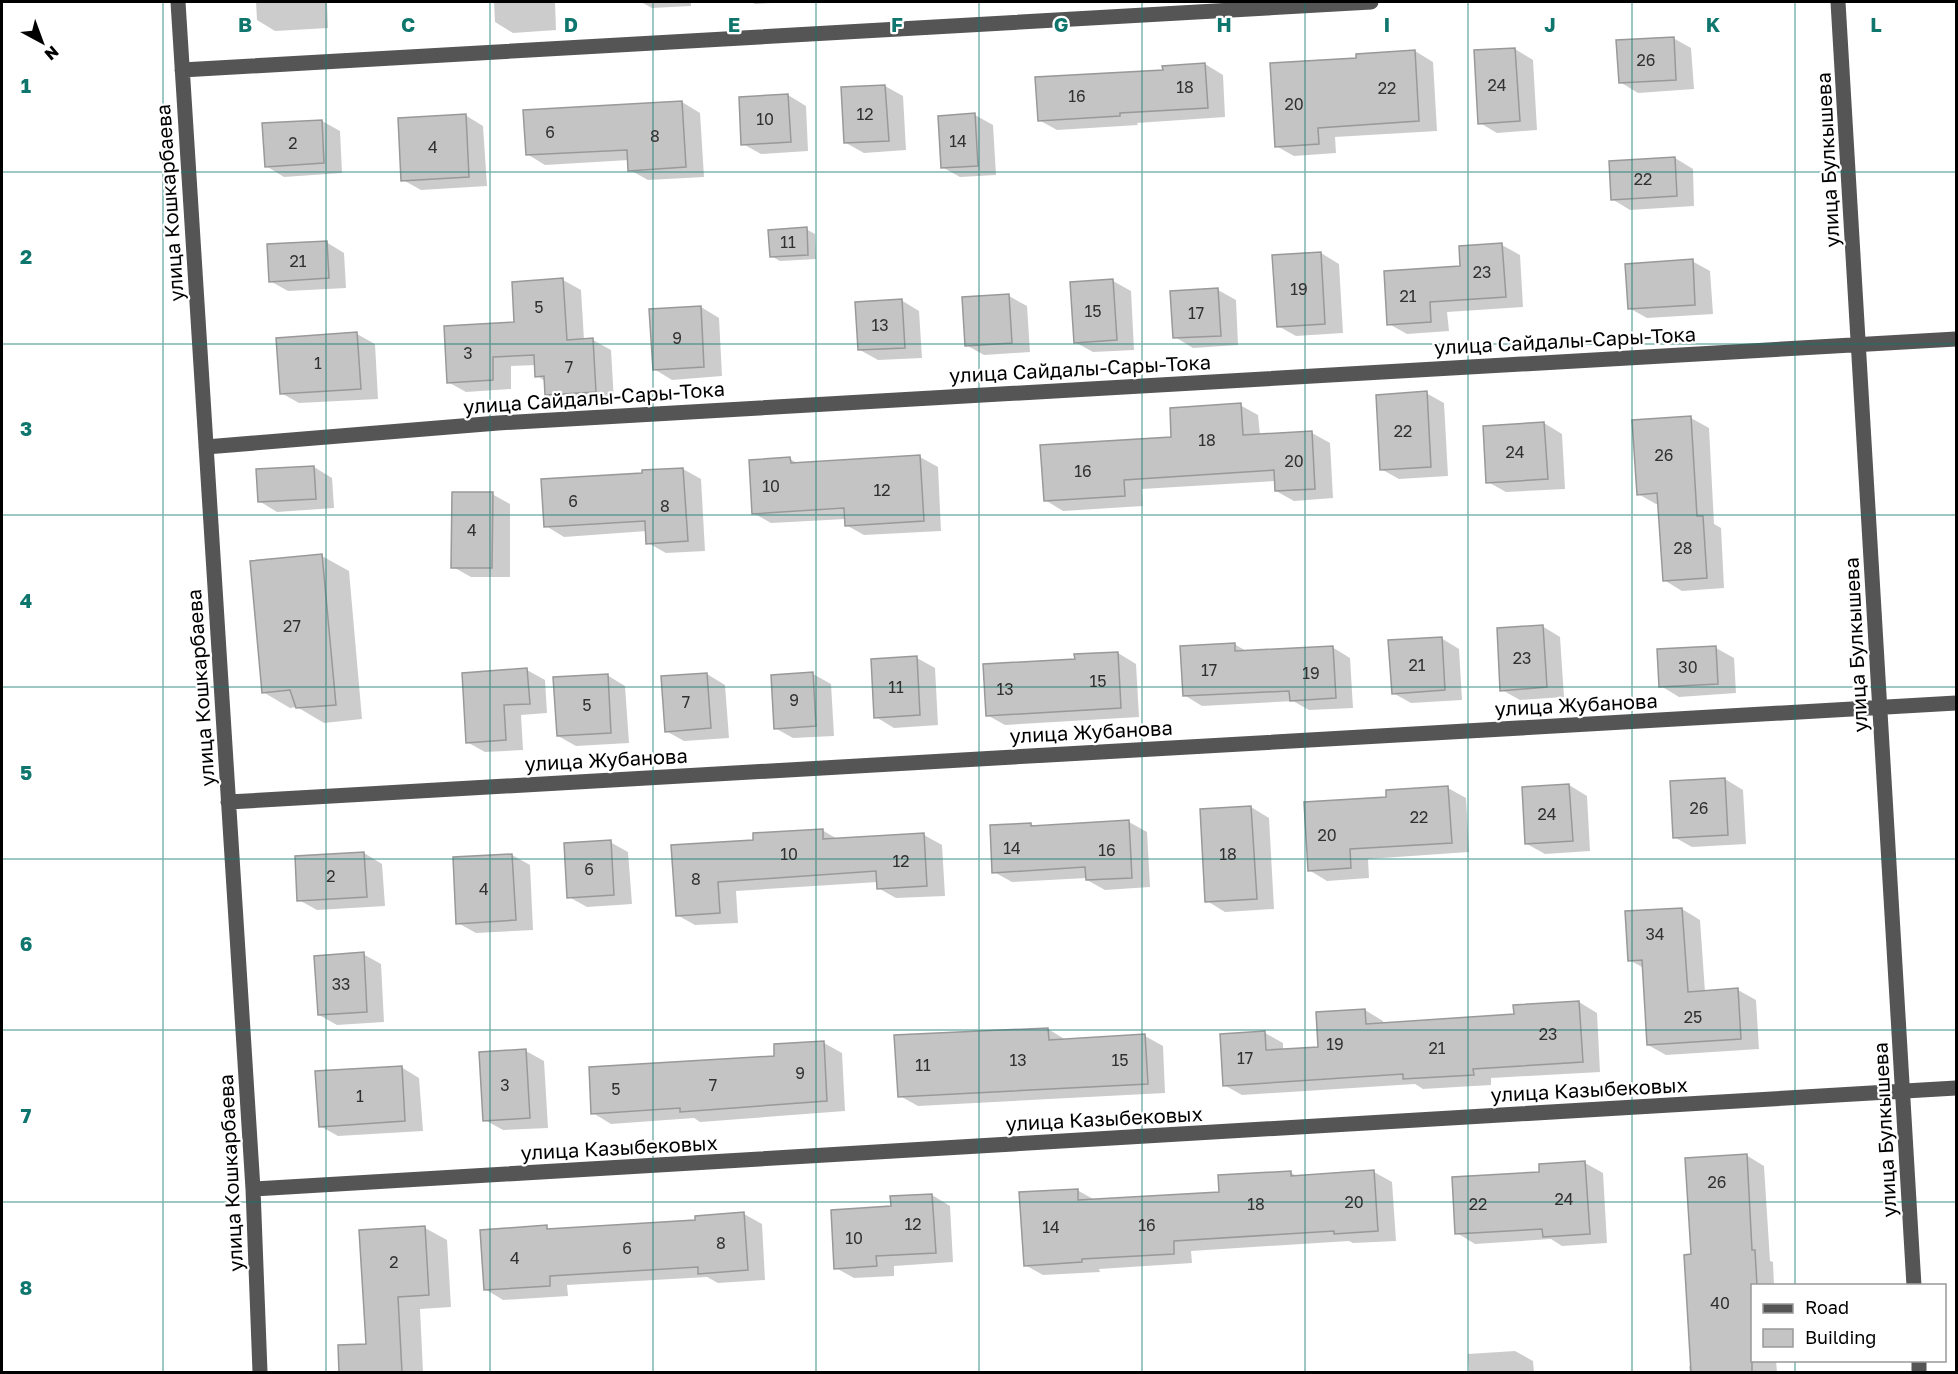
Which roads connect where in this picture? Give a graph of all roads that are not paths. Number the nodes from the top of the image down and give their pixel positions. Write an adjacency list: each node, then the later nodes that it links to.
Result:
1 (178, 2): 4 (street, улица Кошкарбаева)
2 (1371, 2): 4 (street)
3 (1838, 2): 6 (street, улица Булкышева)
4 (182, 70): 7 (street, улица Кошкарбаева)
5 (1956, 339): 6 (street, улица Сайдалы-Сары-Тока)
6 (1859, 344): 7 (street, улица Сайдалы-Сары-Тока); 9 (street, улица Булкышева)
7 (206, 447): 10 (street, улица Кошкарбаева)
8 (1956, 704): 9 (street, улица Жубанова)
9 (1880, 707): 10 (street, улица Жубанова); 12 (street, улица Булкышева)
10 (228, 802): 13 (street, улица Кошкарбаева)
11 (1956, 1088): 12 (street, улица Казыбековых)
12 (1903, 1092): 13 (street, улица Казыбековых); 14 (street, улица Булкышева)
13 (253, 1189): 15 (street, улица Кошкарбаева)
14 (1914, 1284)
15 (260, 1372)

